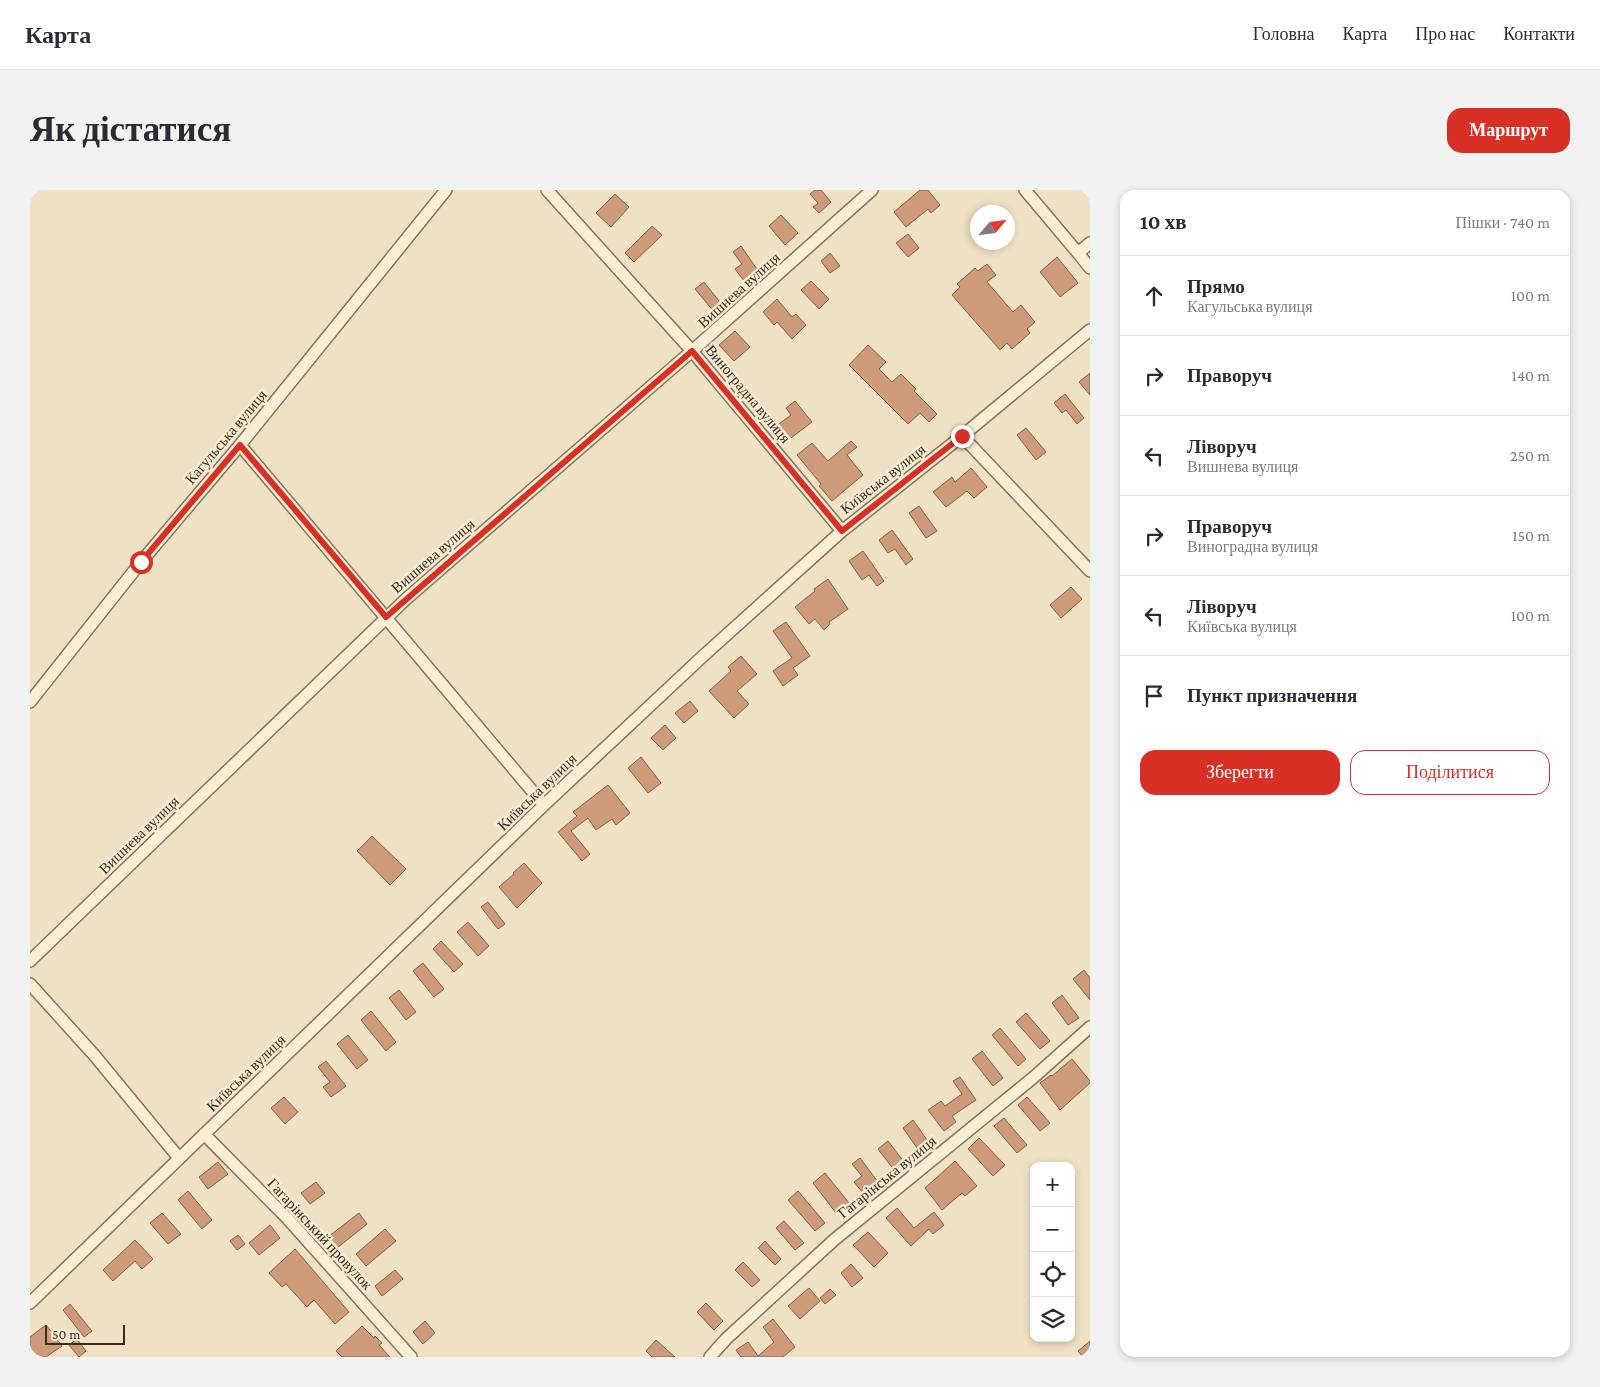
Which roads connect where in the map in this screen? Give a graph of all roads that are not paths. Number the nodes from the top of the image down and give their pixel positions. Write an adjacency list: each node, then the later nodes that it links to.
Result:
1 (446, 190): 11 (street, Кагульська вулиця)
2 (547, 190): 9 (street, Виноградна вулиця)
3 (872, 190): 9 (street, Вишнева вулиця)
4 (1025, 190): 6 (street)
5 (1090, 243): 6 (street)
6 (1078, 253): 7 (street)
7 (1090, 268)
8 (1090, 330): 10 (street, Київська вулиця)
9 (692, 351): 12 (street, Виноградна вулиця); 14 (street, Вишнева вулиця)
10 (962, 436): 12 (street, Київська вулиця); 13 (street)
11 (240, 445): 14 (street); 15 (street, Кагульська вулиця)
12 (842, 531): 16 (street, Київська вулиця)
13 (1090, 571)
14 (386, 617): 16 (street); 17 (street, Вишнева вулиця)
15 (30, 702)
16 (544, 805): 20 (street, Київська вулиця)
17 (30, 961)
18 (30, 984): 21 (street)
19 (1090, 1028): 24 (street, Гагарінська вулиця)
20 (204, 1134): 21 (street, Київська вулиця); 23 (street, Гагарінський провулок)
21 (179, 1158): 22 (street, Київська вулиця)
22 (30, 1303)
23 (411, 1357)
24 (710, 1357)

